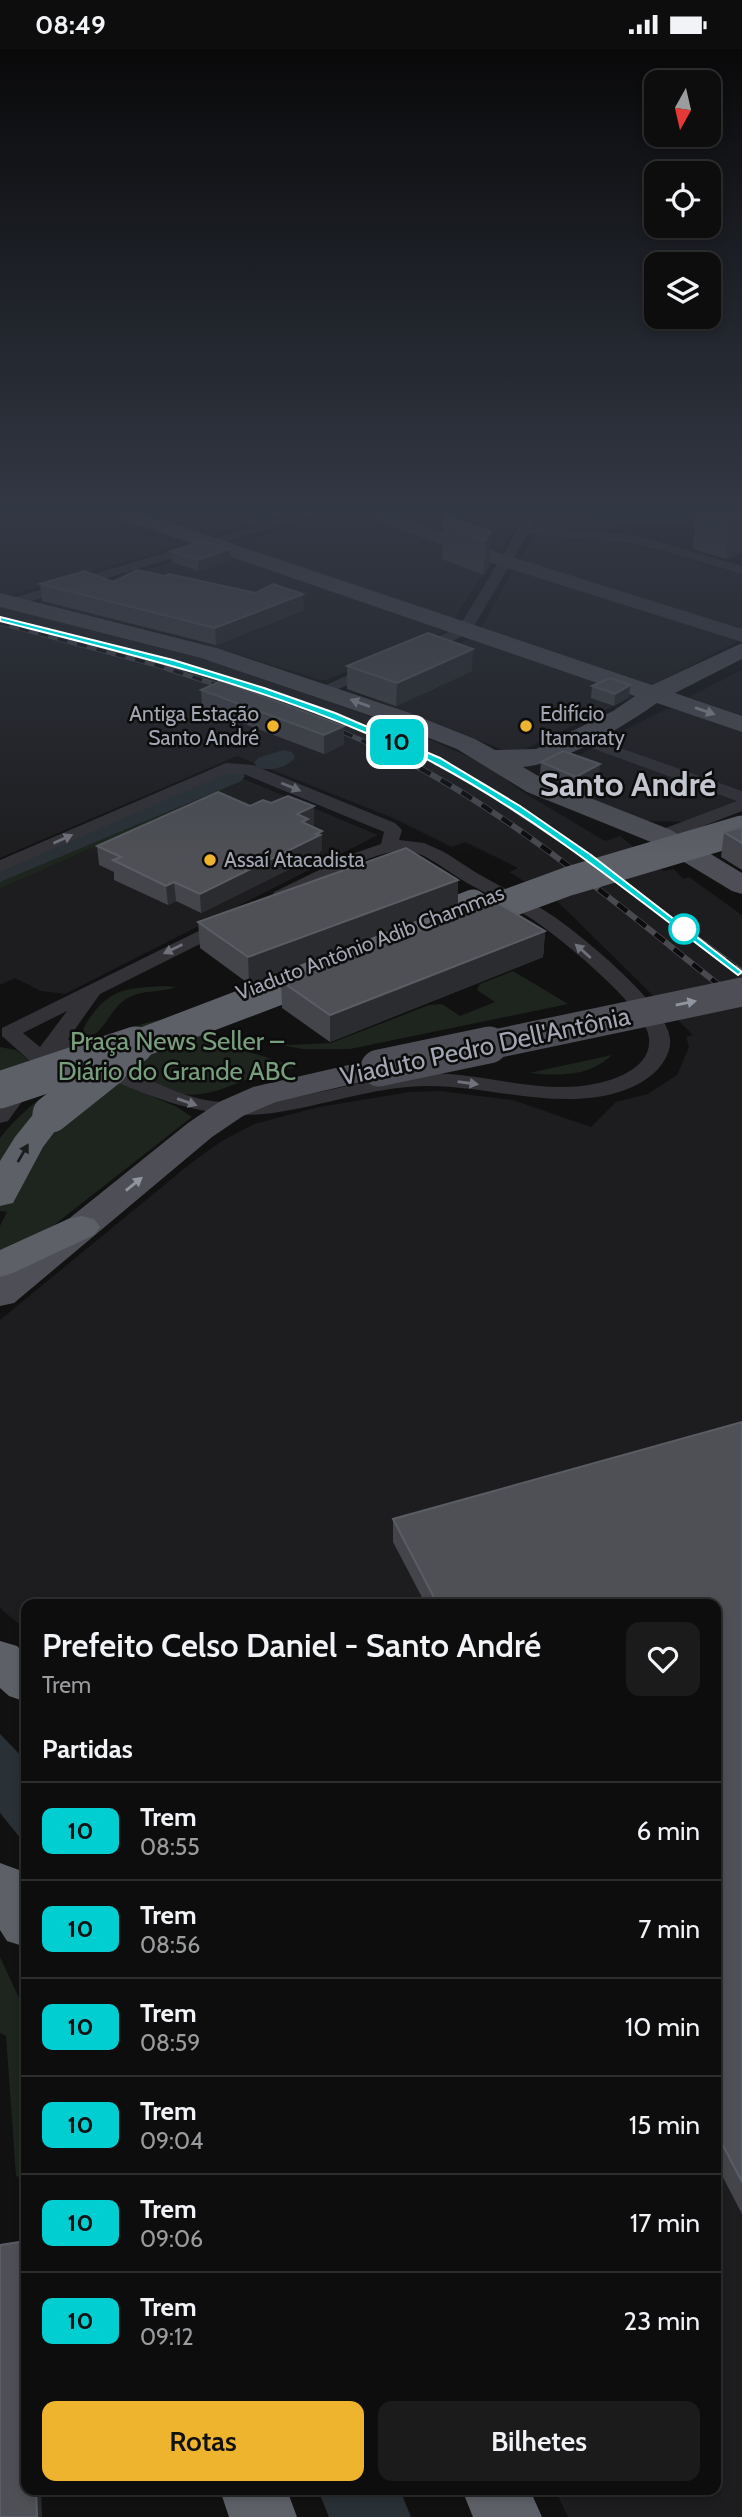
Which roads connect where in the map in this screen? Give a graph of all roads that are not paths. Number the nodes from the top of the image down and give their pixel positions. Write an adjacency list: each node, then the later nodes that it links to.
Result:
1 (110, 628): 8 (main road)
2 (460, 628): 4 (main road)
3 (717, 628): 5 (street)
4 (465, 630): 8 (street); 9 (main road)
5 (742, 636)
6 (742, 650): 9 (main road)
7 (742, 661): 9 (main road)
8 (323, 689): 12 (main road, one-way to 8)
9 (661, 696): 10 (main road, one-way to 10); 11 (main road)
10 (742, 724)
11 (579, 738): 12 (main road); 13 (street)
12 (491, 758): 17 (main road)
13 (742, 797)
14 (742, 805): 17 (street)
15 (742, 819): 28 (highway, Viaduto Antônio Adib Chammas, bridge)
16 (742, 830): 24 (highway, Viaduto Antônio Adib Chammas, bridge)
17 (661, 836): 20 (main road)
18 (390, 846): 19 (street, one-way to 18); 21 (street, one-way to 21); 30 (street, one-way to 18)
19 (0, 867)
20 (742, 885)
21 (106, 982): 23 (street); 25 (street)
22 (742, 992): 30 (main road, Viaduto Pedro Dell'Antônia, one-way to 22, bridge)
23 (12, 1037): 25 (street); 27 (street)
24 (159, 1037): 29 (highway, Viaduto Antônio Adib Chammas, bridge); 31 (highway, one-way to 24, bridge)
25 (57, 1040): 26 (street); 27 (street)
26 (78, 1059): 29 (street); 30 (street, one-way to 30)
27 (42, 1060): 29 (street)
28 (0, 1076)
29 (1, 1106)
30 (231, 1109): 32 (main road, Viaduto Pedro Dell'Antônia, one-way to 30)
31 (0, 1195)
32 (81, 1227): 33 (highway); 34 (main road, Viaduto Pedro Dell'Antônia)
33 (0, 1265)
34 (0, 1294)
35 (0, 1659): 36 (highway)
36 (21, 1678)
37 (0, 1886): 38 (highway)
38 (21, 1917)
39 (255, 2495): 41 (highway)
40 (497, 2495): 42 (highway)
41 (263, 2517)
42 (508, 2517)

